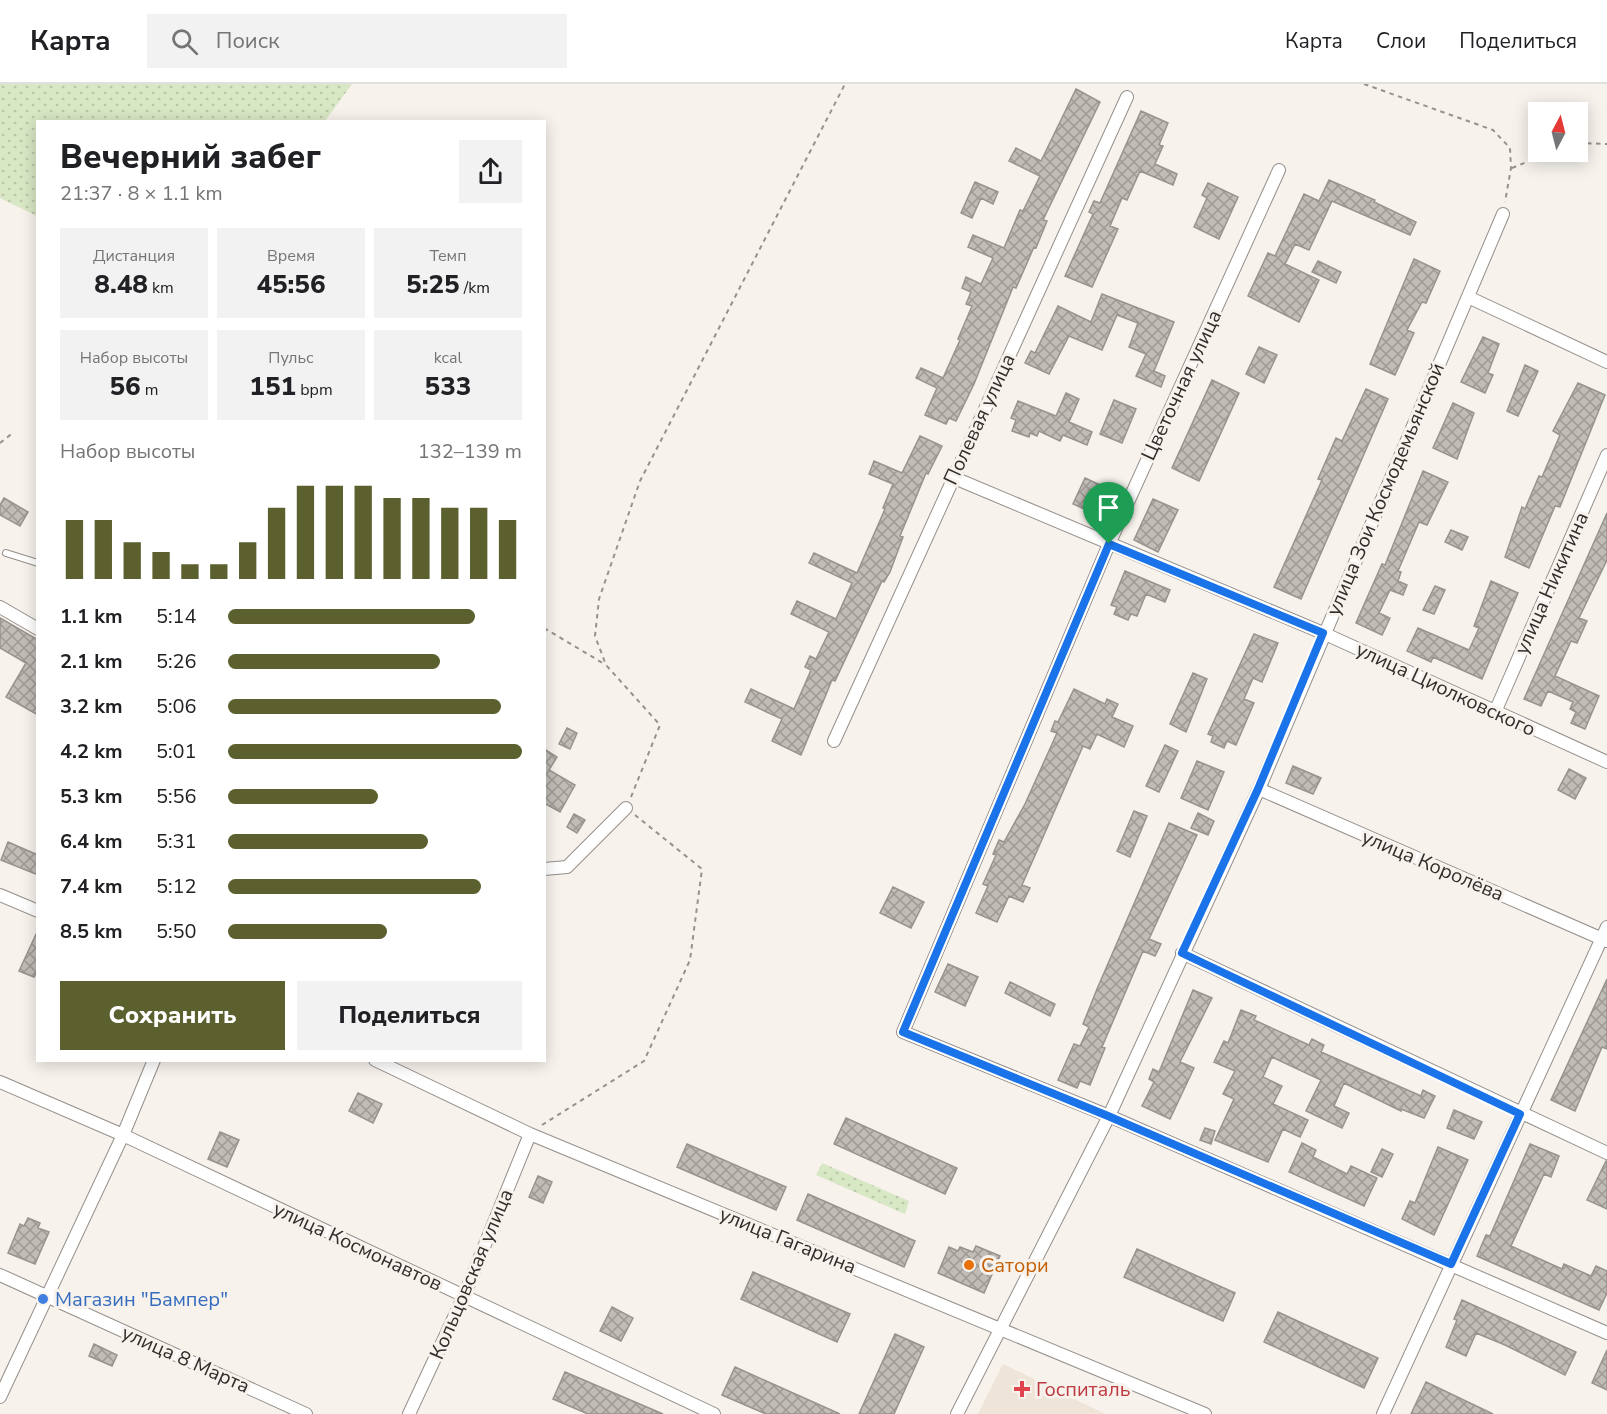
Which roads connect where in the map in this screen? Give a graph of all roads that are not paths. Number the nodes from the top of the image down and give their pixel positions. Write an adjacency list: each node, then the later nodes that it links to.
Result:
1 (1127, 97): 7 (street, Полевая улица)
2 (1279, 170): 8 (street, Цветочная улица)
3 (1503, 214): 4 (street, улица Зои Космодемьянской)
4 (1468, 297): 5 (street); 13 (street, улица Зои Космодемьянской)
5 (1607, 362)
6 (1607, 455): 14 (street, улица Никитина)
7 (952, 477): 8 (street, улица Циолковского); 15 (street, Полевая улица)
8 (1109, 544): 13 (street, улица Циолковского); 28 (street, Цветочная улица)
9 (6, 553): 10 (lane)
10 (36, 562)
11 (0, 607): 12 (street)
12 (36, 628)
13 (1323, 633): 14 (street, улица Циолковского); 17 (street, улица Зои Космодемьянской)
14 (1495, 712): 16 (street, улица Циолковского)
15 (834, 741)
16 (1607, 762)
17 (1258, 789): 22 (street, улица Королёва); 23 (street, улица Зои Космодемьянской)
18 (626, 808): 19 (street)
19 (546, 869)
20 (0, 895): 21 (street)
21 (36, 910)
22 (1605, 936): 27 (street)
23 (1182, 953): 27 (street); 28 (street, улица Зои Космодемьянской)
24 (153, 1062): 30 (street)
25 (379, 1062): 29 (street, улица Гагарина)
26 (0, 1082): 30 (street, улица Космонавтов)
27 (1520, 1114): 31 (street); 32 (street)
28 (1108, 1116): 32 (street); 36 (street, улица Зои Космодемьянской)
29 (530, 1134): 34 (street, Кольцовская улица); 36 (street, улица Гагарина)
30 (123, 1136): 34 (street, улица Космонавтов); 35 (street)
31 (1607, 1153)
32 (1451, 1264): 37 (street); 44 (street)
33 (0, 1275): 35 (street, улица 8 Марта)
34 (464, 1296): 40 (street, Кольцовская улица); 41 (street, улица Космонавтов)
35 (48, 1297): 38 (street); 39 (street, улица 8 Марта)
36 (1001, 1328): 42 (street, улица Зои Космодемьянской); 43 (street, улица Гагарина)
37 (1607, 1333)
38 (0, 1397)
39 (306, 1414)
40 (409, 1414)
41 (714, 1414)
42 (957, 1414)
43 (1205, 1414)
44 (1383, 1414)

